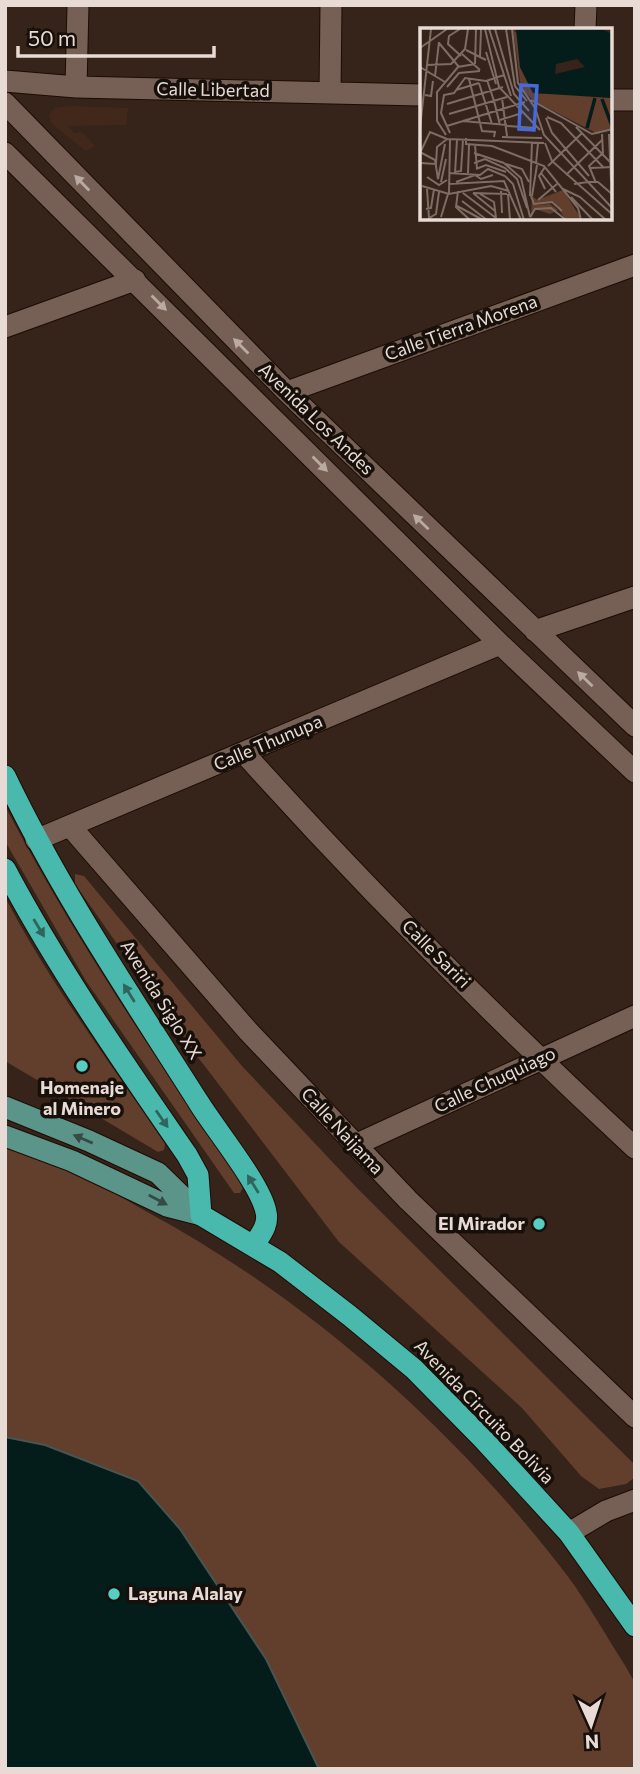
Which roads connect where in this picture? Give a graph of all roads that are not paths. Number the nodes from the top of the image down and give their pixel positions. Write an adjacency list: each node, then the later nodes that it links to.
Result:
1 (78, 5): 6 (street)
2 (331, 5): 7 (street)
3 (586, 5): 4 (street)
4 (585, 28)
5 (5, 81): 6 (street, Calle Libertad)
6 (76, 87): 7 (street, Calle Libertad)
7 (330, 93): 8 (street, Calle Libertad)
8 (420, 95)
9 (612, 100): 10 (street)
10 (635, 100)
11 (5, 103): 16 (street, Avenida Los Andes, one-way to 11)
12 (5, 153): 14 (street, Avenida Los Andes)
13 (635, 265): 16 (street, Calle Tierra Morena)
14 (135, 280): 15 (street); 19 (street, Avenida Los Andes, one-way to 19)
15 (5, 327)
16 (287, 392): 18 (street, Avenida Los Andes, one-way to 16)
17 (635, 597): 18 (street)
18 (535, 631): 20 (street, Avenida Los Andes, one-way to 18)
19 (500, 644): 21 (street, Calle Thunupa); 22 (street, Avenida Los Andes)
20 (635, 726)
21 (244, 753): 24 (street, Calle Thunupa); 28 (street, Calle Sariri)
22 (635, 772)
23 (5, 776): 25 (highway, Avenida Siglo XX)
24 (70, 826): 25 (street, Calle Thunupa); 31 (street, Calle Naijama)
25 (36, 840): 34 (highway, Avenida Siglo XX, one-way to 25)
26 (5, 869): 33 (highway, one-way to 33)
27 (635, 1016): 28 (street, Calle Chuquiago)
28 (539, 1060): 31 (street, Calle Chuquiago); 32 (street, Calle Sariri)
29 (5, 1107): 33 (main road, Avenida Circuito Bolivia, one-way to 29)
30 (5, 1136): 33 (main road, Avenida Circuito Bolivia, one-way to 33)
31 (355, 1145): 35 (street, Calle Naijama)
32 (635, 1148)
33 (201, 1215): 34 (highway, Avenida Circuito Bolivia)
34 (254, 1245): 37 (highway, Avenida Circuito Bolivia)
35 (635, 1417)
36 (635, 1500): 37 (street)
37 (569, 1533): 38 (highway, Avenida Circuito Bolivia)
38 (635, 1626)

